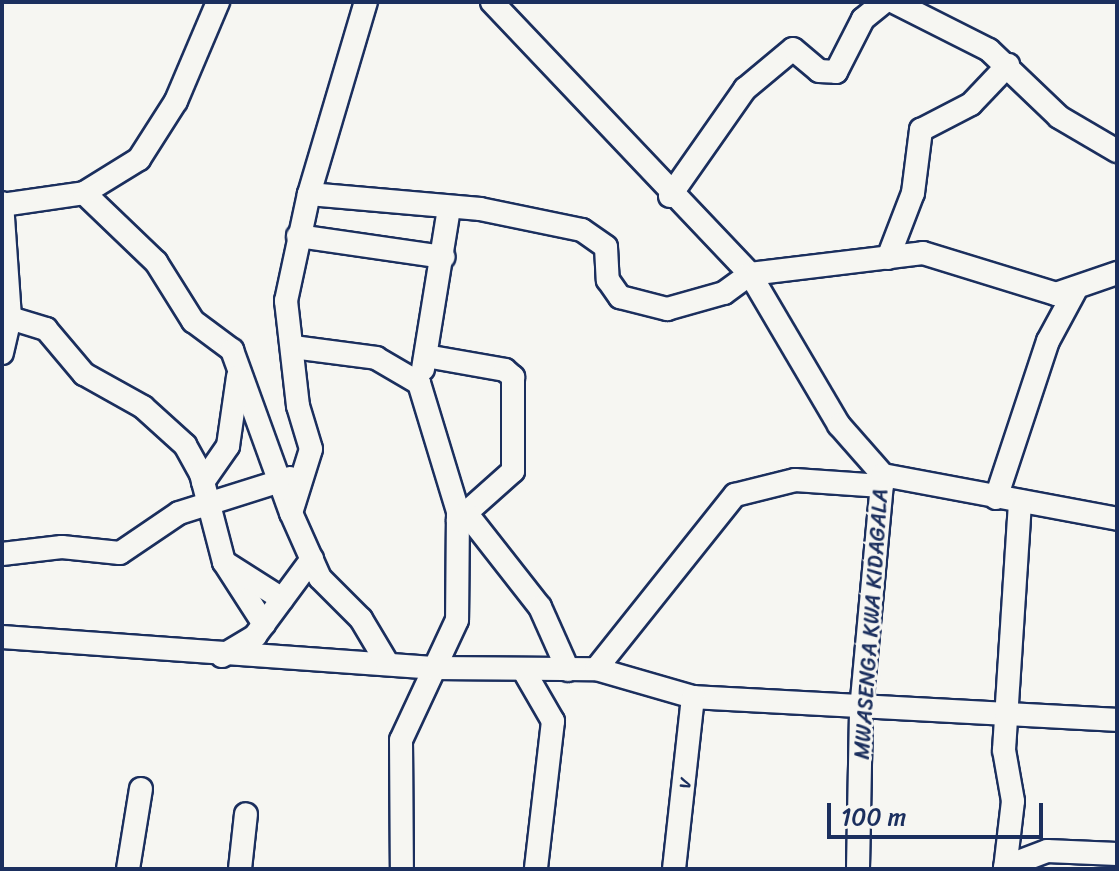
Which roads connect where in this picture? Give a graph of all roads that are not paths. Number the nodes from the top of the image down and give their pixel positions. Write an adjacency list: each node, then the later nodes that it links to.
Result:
1 (218, 2): 8 (street)
2 (366, 2): 9 (street)
3 (492, 2): 10 (street)
4 (884, 2): 10 (street)
5 (894, 2): 6 (street)
6 (1008, 65): 7 (street); 15 (street)
7 (1117, 151)
8 (84, 193): 11 (street); 24 (street)
9 (309, 194): 12 (street); 13 (street)
10 (670, 196): 17 (street)
11 (2, 204): 20 (street)
12 (449, 208): 14 (street); 17 (street)
13 (298, 236): 14 (street); 21 (street)
14 (443, 257): 23 (street)
15 (888, 258): 17 (street); 18 (street)
16 (1117, 273): 18 (street)
17 (750, 274): 28 (street)
18 (1085, 288): 19 (street); 30 (street)
19 (1117, 295)
20 (10, 318): 22 (street); 29 (street)
21 (293, 347): 25 (street); 26 (street)
22 (2, 353)
23 (426, 356): 25 (street); 34 (street)
24 (240, 375): 27 (street); 29 (street)
25 (419, 383): 34 (street)
26 (308, 473): 27 (street); 33 (street)
27 (276, 481): 32 (street); 33 (street)
28 (882, 481): 30 (street); 45 (street); 50 (street, MWASENGA KWA KIDAGALA)
29 (203, 482): 32 (street)
30 (996, 498): 31 (street)
31 (1020, 502): 35 (street); 49 (street)
32 (206, 507): 36 (street); 38 (street)
33 (291, 513): 37 (street)
34 (462, 517): 44 (street); 46 (street)
35 (1117, 519)
36 (2, 554)
37 (312, 559): 39 (street); 43 (street)
38 (224, 562): 39 (street); 40 (street)
39 (282, 599): 40 (street)
40 (264, 624): 42 (street)
41 (2, 637): 42 (street)
42 (221, 656): 43 (street)
43 (386, 661): 44 (street)
44 (433, 668): 47 (street); 58 (street)
45 (596, 669): 46 (street); 48 (street)
46 (568, 670): 47 (street)
47 (524, 671): 59 (street)
48 (693, 697): 50 (street); 60 (street, v)
49 (1009, 709): 50 (street); 51 (street); 55 (street)
50 (861, 710): 61 (street, MWASENGA KWA KIDAGALA)
51 (1117, 720)
52 (141, 789): 56 (street)
53 (246, 814): 57 (street)
54 (1117, 854): 55 (street)
55 (1005, 868)
56 (128, 869)
57 (240, 869)
58 (402, 869)
59 (536, 869)
60 (674, 869)
61 (858, 869)

